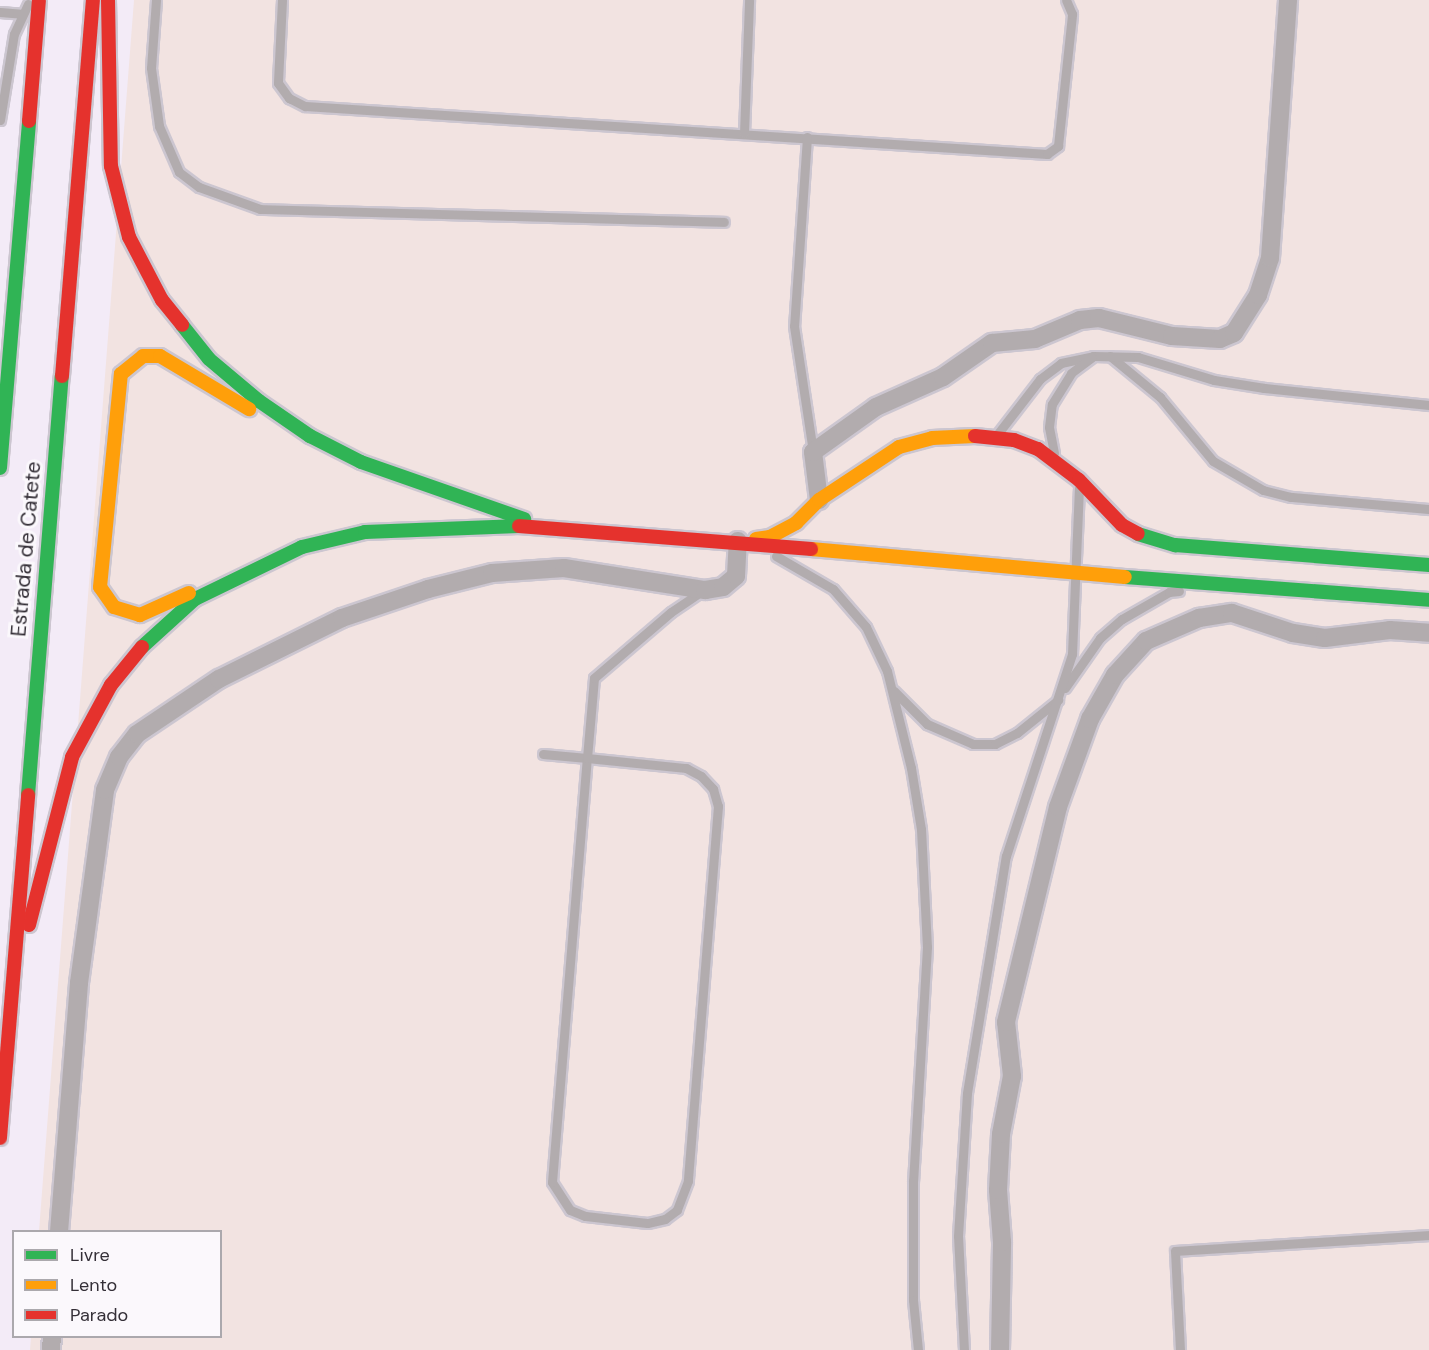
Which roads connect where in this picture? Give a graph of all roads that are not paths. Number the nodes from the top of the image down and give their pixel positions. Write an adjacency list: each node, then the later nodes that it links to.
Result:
1 (31, 0): 11 (lane)
2 (39, 0): 25 (main road, Estrada de Catete)
3 (93, 0): 42 (main road, Estrada de Catete)
4 (108, 0): 21 (main road)
5 (156, 0): 15 (lane)
6 (282, 0): 13 (lane)
7 (749, 0): 13 (lane)
8 (1066, 0): 14 (lane)
9 (1288, 0): 23 (street)
10 (0, 12): 11 (lane)
11 (21, 14): 12 (lane)
12 (0, 120)
13 (744, 133): 14 (lane)
14 (807, 137): 23 (lane)
15 (724, 222)
16 (1094, 356): 17 (lane); 22 (lane); 24 (lane)
17 (1110, 356): 19 (lane); 28 (lane)
18 (1429, 399): 19 (lane)
19 (1410, 402): 20 (lane)
20 (1429, 405)
21 (310, 436): 29 (main road); 31 (main road)
22 (994, 438): 24 (main road); 27 (main road)
23 (813, 452): 27 (street)
24 (1054, 458): 26 (main road)
25 (0, 468)
26 (1079, 480): 32 (main road); 33 (lane)
27 (819, 500): 30 (main road)
28 (1429, 509)
29 (544, 525): 30 (main road); 31 (main road)
30 (738, 541): 33 (main road); 35 (street); 38 (lane)
31 (302, 547): 42 (main road)
32 (1429, 565)
33 (1077, 574): 34 (main road); 39 (lane)
34 (1224, 584): 36 (main road); 39 (lane)
35 (705, 590): 41 (lane); 44 (street)
36 (1429, 600)
37 (1429, 633): 48 (street)
38 (891, 687): 39 (lane); 46 (lane)
39 (1058, 699): 47 (lane)
40 (543, 754): 41 (lane)
41 (587, 758): 41 (lane)
42 (9, 1013): 43 (main road, Estrada de Catete)
43 (0, 1138)
44 (58, 1230)
45 (1429, 1235): 49 (lane)
46 (918, 1350)
47 (964, 1350)
48 (1000, 1350)
49 (1180, 1350)

